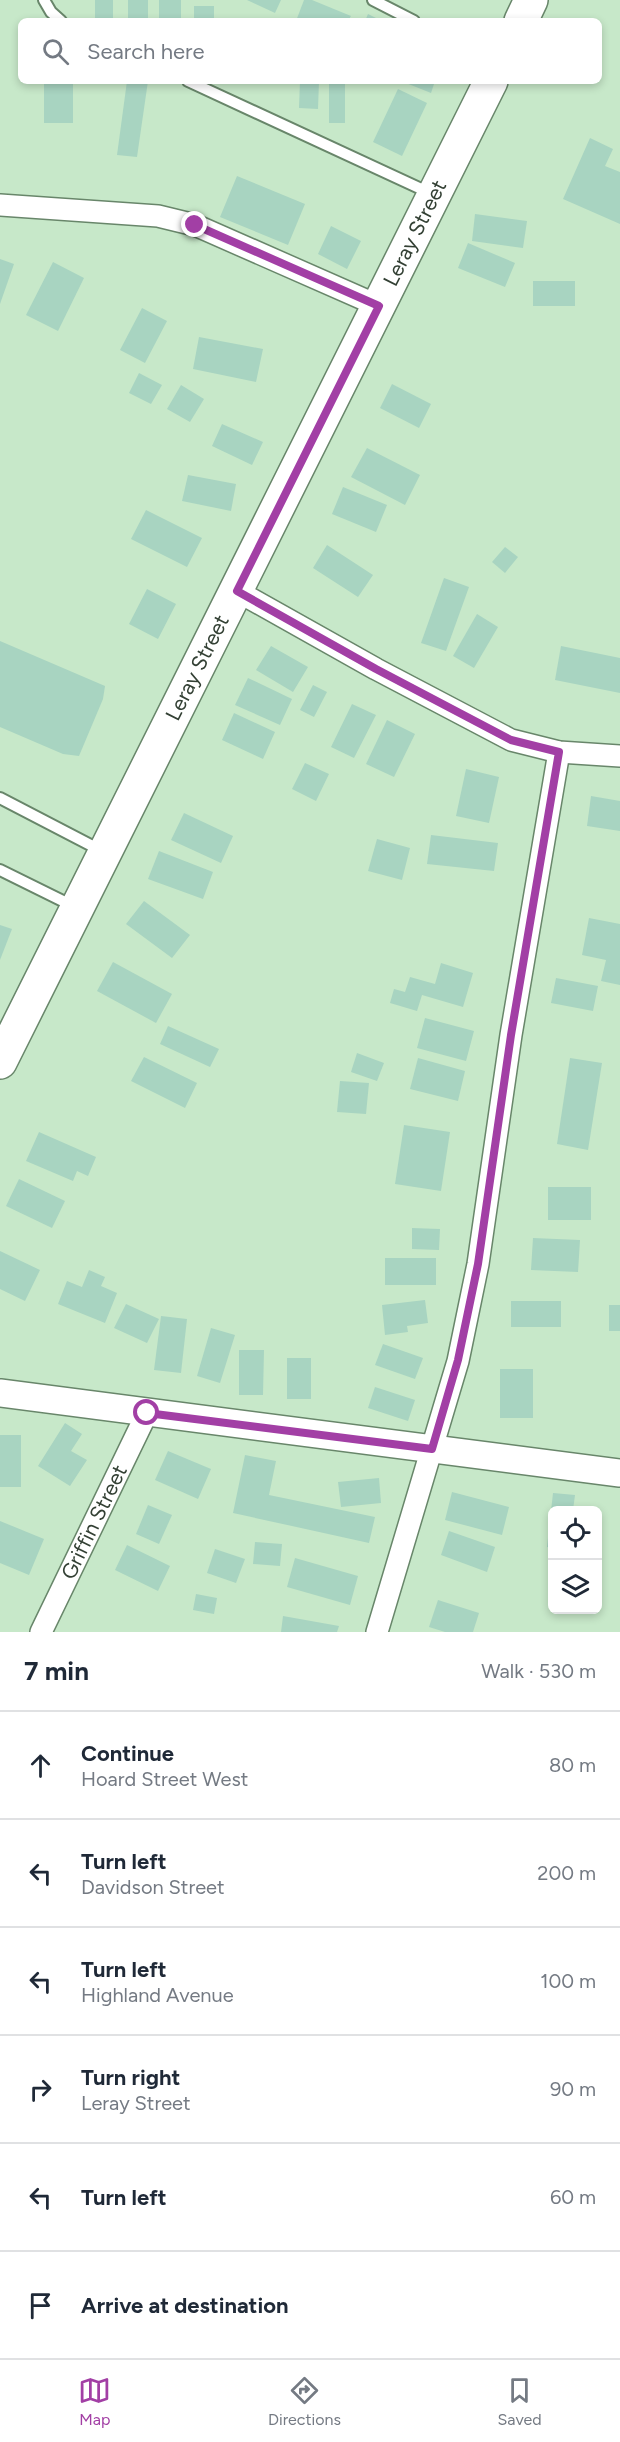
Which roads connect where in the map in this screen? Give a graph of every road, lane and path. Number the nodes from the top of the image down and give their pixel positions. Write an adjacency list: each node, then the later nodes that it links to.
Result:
1 (44, 0): 4 (lane)
2 (373, 0): 5 (lane)
3 (531, 0): 6 (main road)
4 (58, 18)
5 (408, 18)
6 (522, 18)
7 (194, 84): 9 (lane)
8 (490, 84): 9 (main road, Leray Street)
9 (434, 195): 11 (main road, Leray Street)
10 (0, 205): 11 (street)
11 (379, 306): 12 (main road, Leray Street)
12 (237, 591): 13 (street); 16 (main road, Leray Street)
13 (559, 752): 14 (street); 22 (street)
14 (620, 756)
15 (0, 798): 16 (lane)
16 (105, 852): 18 (main road, Leray Street)
17 (0, 870): 18 (lane)
18 (77, 908): 19 (main road, Leray Street)
19 (0, 1062)
20 (0, 1393): 21 (street)
21 (147, 1413): 22 (street); 24 (street, Griffin Street)
22 (432, 1449): 23 (street); 25 (street)
23 (620, 1473)
24 (41, 1632)
25 (377, 1632)

